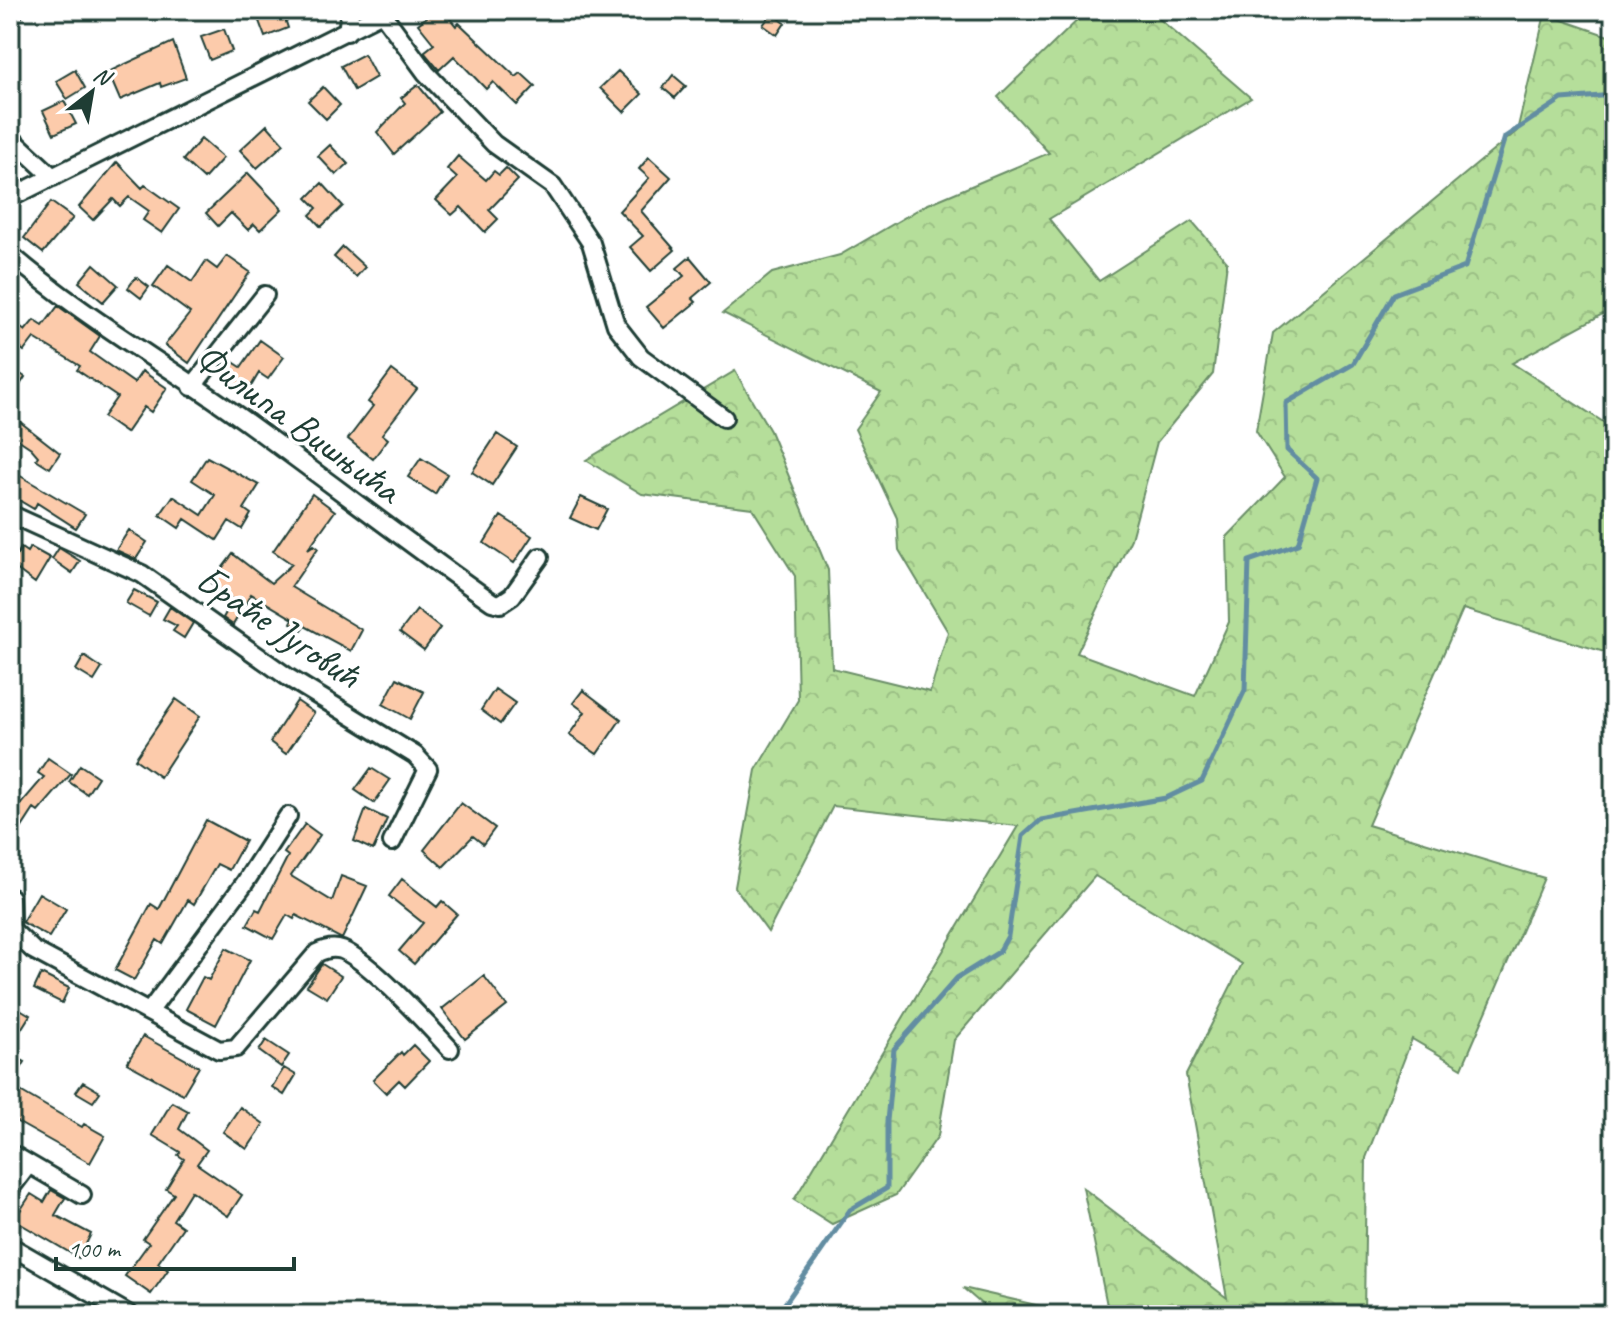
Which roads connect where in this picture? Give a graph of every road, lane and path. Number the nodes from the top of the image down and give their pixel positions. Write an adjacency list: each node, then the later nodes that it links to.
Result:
1 (14, 10): 4 (street)
2 (350, 10): 5 (street)
3 (385, 12): 5 (street); 12 (street)
4 (10, 18)
5 (347, 32): 7 (street)
6 (10, 137): 7 (street)
7 (53, 177): 8 (street)
8 (10, 198)
9 (10, 254): 11 (street, Филипа Вишњића)
10 (265, 295): 11 (street)
11 (192, 387): 14 (street, Филипа Вишњића)
12 (724, 418)
13 (10, 514): 16 (street, Браће Југовић)
14 (540, 557)
15 (288, 816): 19 (street)
16 (392, 842)
17 (10, 897): 18 (street)
18 (10, 922): 19 (street)
19 (149, 1012): 20 (street)
20 (450, 1049)
21 (10, 1153): 22 (street)
22 (29, 1164): 23 (street); 24 (street)
23 (10, 1189)
24 (82, 1195)
25 (10, 1246): 26 (street)
26 (130, 1315)

